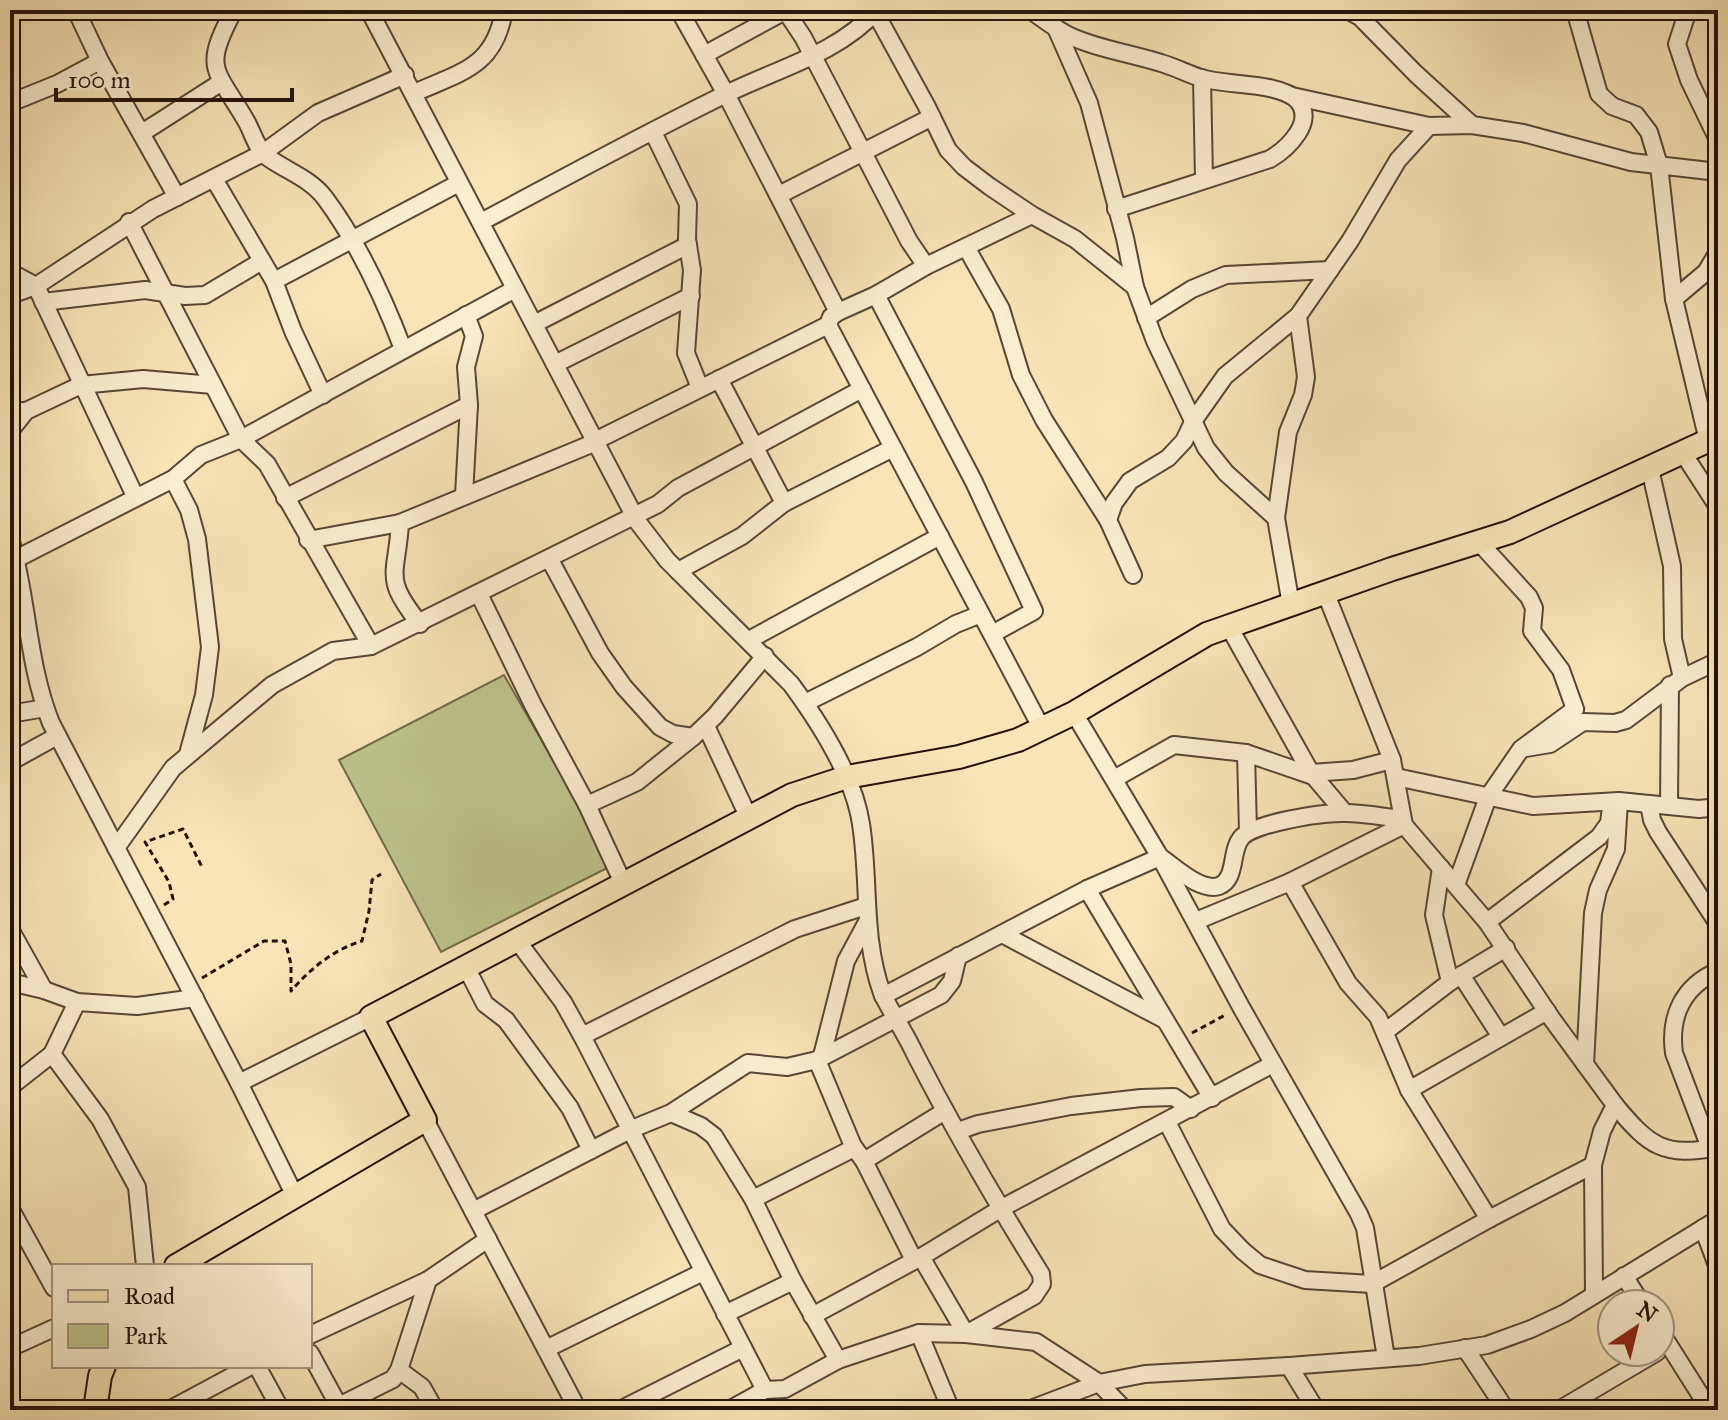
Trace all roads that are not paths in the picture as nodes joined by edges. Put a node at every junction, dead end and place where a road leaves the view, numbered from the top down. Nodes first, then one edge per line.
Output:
1 (76, 10) edge
2 (234, 10) edge
3 (369, 10) edge
4 (504, 10) edge
5 (679, 10) edge
6 (1030, 10) edge
7 (1347, 10) edge
8 (1575, 10) edge
9 (1688, 10) edge
10 (785, 11) edge
11 (876, 11) edge
12 (1056, 28) junction
13 (704, 55) junction
14 (812, 56) junction
15 (100, 61) junction
16 (405, 75) junction
17 (1202, 78) junction
18 (220, 83) junction
19 (414, 93) junction
20 (726, 94) junction
21 (1290, 96) junction
22 (10, 103) edge
23 (932, 117) junction
24 (1472, 125) junction
25 (1429, 126) junction
26 (653, 132) junction
27 (142, 133) junction
28 (1718, 140) edge
29 (864, 152) junction
30 (263, 153) junction
31 (1659, 165) junction
32 (1718, 172) edge
33 (214, 179) junction
34 (1204, 179) junction
35 (459, 183) junction
36 (779, 195) junction
37 (177, 197) junction
38 (1116, 209) junction
39 (1032, 215) junction
40 (129, 222) junction
41 (481, 222) junction
42 (352, 238) junction
43 (688, 245) junction
44 (966, 247) junction
45 (1718, 252) edge
46 (262, 261) junction
47 (926, 266) junction
48 (1330, 270) junction
49 (10, 272) edge
50 (274, 281) junction
51 (1135, 287) junction
52 (515, 289) junction
53 (166, 293) junction
54 (40, 294) junction
55 (10, 295) edge
56 (876, 295) junction
57 (691, 296) junction
58 (1674, 299) junction
59 (466, 315) junction
60 (1298, 316) junction
61 (833, 318) junction
62 (1146, 318) junction
63 (534, 324) junction
64 (403, 349) junction
65 (555, 364) junction
66 (719, 379) junction
67 (81, 385) junction
68 (213, 385) junction
69 (700, 388) junction
70 (862, 389) junction
71 (323, 395) junction
72 (469, 405) junction
73 (18, 411) edge
74 (1194, 420) junction
75 (10, 431) edge
76 (1713, 438) edge
77 (241, 439) junction
78 (596, 441) junction
79 (753, 446) junction
80 (893, 448) junction
81 (1683, 453) junction
82 (1650, 469) junction
83 (173, 479) junction
84 (464, 495) junction
85 (135, 496) junction
86 (285, 498) junction
87 (784, 503) junction
88 (1718, 507) edge
89 (633, 514) junction
90 (1276, 518) junction
91 (1108, 520) junction
92 (400, 523) junction
93 (940, 536) junction
94 (10, 538) edge
95 (308, 540) junction
96 (1478, 541) junction
97 (549, 558) junction
98 (16, 559) junction
99 (678, 571) junction
100 (1133, 575) dead end
101 (479, 594) junction
102 (1326, 594) junction
103 (1291, 605) junction
104 (981, 614) junction
105 (420, 624) junction
106 (1228, 625) junction
107 (992, 634) junction
108 (749, 640) junction
109 (371, 646) junction
110 (765, 656) junction
111 (1718, 661) edge
112 (1676, 682) junction
113 (805, 703) junction
114 (45, 708) junction
115 (1074, 713) junction
116 (10, 714) edge
117 (1042, 729) junction
118 (700, 731) junction
119 (57, 736) junction
120 (1521, 749) junction
121 (1246, 753) junction
122 (188, 754) junction
123 (10, 762) edge
124 (1394, 769) junction
125 (1312, 774) junction
126 (847, 777) junction
127 (1114, 779) junction
128 (1488, 797) junction
129 (1616, 801) junction
130 (1649, 804) junction
131 (587, 805) junction
132 (1669, 806) junction
133 (1718, 807) edge
134 (1344, 812) junction
135 (748, 816) junction
136 (1403, 822) junction
137 (1248, 831) junction
138 (116, 848) junction
139 (1160, 857) junction
140 (1441, 868) junction
141 (1290, 882) junction
142 (623, 883) junction
143 (1456, 885) junction
144 (1087, 889) junction
145 (867, 914) junction
146 (1196, 921) junction
147 (1487, 922) junction
148 (1718, 924) edge
149 (10, 929) edge
150 (1002, 934) junction
151 (516, 939) junction
152 (1506, 948) junction
153 (958, 956) junction
154 (466, 967) junction
155 (1718, 971) edge
156 (1455, 979) junction
157 (10, 982) edge
158 (44, 990) junction
159 (191, 992) junction
160 (883, 996) junction
161 (77, 1002) junction
162 (1547, 1011) junction
163 (371, 1017) junction
164 (897, 1018) junction
165 (1164, 1019) junction
166 (1386, 1031) junction
167 (582, 1036) junction
168 (1501, 1037) junction
169 (52, 1054) junction
170 (820, 1058) junction
171 (1273, 1064) junction
172 (1585, 1064) junction
173 (239, 1083) junction
174 (10, 1087) edge
175 (1409, 1090) junction
176 (1212, 1098) junction
177 (1615, 1105) junction
178 (1191, 1109) junction
179 (945, 1111) junction
180 (671, 1113) junction
181 (425, 1120) junction
182 (1167, 1122) junction
183 (632, 1129) junction
184 (958, 1131) junction
185 (853, 1146) junction
186 (1714, 1148) edge
187 (591, 1150) junction
188 (864, 1161) junction
189 (1593, 1165) junction
190 (295, 1196) junction
191 (753, 1199) junction
192 (10, 1209) edge
193 (1000, 1209) junction
194 (473, 1211) junction
195 (1489, 1219) junction
196 (1718, 1219) edge
197 (1703, 1228) junction
198 (488, 1239) junction
199 (918, 1259) junction
200 (145, 1264) edge
201 (179, 1264) edge
202 (1718, 1268) edge
203 (703, 1272) junction
204 (1624, 1276) junction
205 (428, 1280) junction
206 (793, 1281) junction
207 (52, 1284) edge
208 (1372, 1284) junction
209 (1632, 1288) edge
210 (1594, 1295) junction
211 (725, 1314) junction
212 (812, 1316) junction
213 (52, 1329) edge
214 (919, 1333) junction
215 (312, 1334) edge
216 (966, 1334) junction
217 (10, 1348) edge
218 (743, 1348) junction
219 (1465, 1348) junction
220 (546, 1349) junction
221 (312, 1357) edge
222 (1386, 1358) junction
223 (838, 1360) junction
224 (1676, 1364) edge
225 (1289, 1366) junction
226 (250, 1368) edge
227 (255, 1368) edge
228 (1625, 1368) edge
229 (99, 1369) edge
230 (399, 1370) junction
231 (1099, 1383) junction
232 (765, 1390) junction
233 (1718, 1390) edge
234 (340, 1408) edge
235 (1707, 1409) edge
236 (95, 1410) edge
237 (169, 1410) edge
238 (281, 1410) edge
239 (435, 1410) edge
240 (578, 1410) edge
241 (620, 1410) edge
242 (729, 1410) edge
243 (951, 1410) edge
244 (1028, 1410) edge
245 (1125, 1410) edge
246 (1316, 1410) edge
247 (1506, 1410) edge
248 (1559, 1410) edge

1 - 15 street
2 - 18 street
3 - 16 street
4 - 19 street
5 - 13 street
6 - 12 street
7 - 24 street
8 - 31 street
9 - 28 street
10 - 13 street
10 - 14 street
11 - 14 street
11 - 23 street
12 - 17 street
12 - 38 street
13 - 20 street
14 - 20 street
14 - 29 street
15 - 22 street
15 - 27 street
16 - 19 street
16 - 30 street
17 - 21 street
17 - 34 street
18 - 27 street
18 - 30 street
19 - 35 street
20 - 26 street
20 - 36 street
21 - 25 street
21 - 34 street
23 - 29 street
23 - 39 street
24 - 25 street
24 - 31 street
25 - 48 street
26 - 41 street
26 - 43 street
27 - 37 street
29 - 36 street
29 - 47 street
30 - 33 street
30 - 42 street
31 - 32 street
31 - 58 street
33 - 37 street
33 - 46 street
34 - 38 street
35 - 41 street
35 - 42 street
36 - 61 street
37 - 40 street
38 - 51 street
39 - 44 street
39 - 51 street
40 - 53 street
40 - 54 street
41 - 52 street
42 - 50 street
42 - 64 street
43 - 57 street
43 - 63 street
44 - 47 street
44 - 91 street
45 - 58 street
46 - 50 street
46 - 53 street
47 - 56 street
48 - 60 street
48 - 62 street
49 - 54 street
50 - 71 street
51 - 62 street
52 - 59 street
52 - 63 street
53 - 54 street
53 - 68 street
54 - 55 street
54 - 67 street
56 - 61 street
56 - 107 street
57 - 65 street
57 - 69 street
58 - 76 street
59 - 64 street
59 - 72 street
60 - 74 street
60 - 90 street
61 - 66 street
61 - 70 street
62 - 74 street
63 - 65 street
64 - 71 street
65 - 78 street
66 - 69 street
66 - 79 street
67 - 68 street
67 - 73 street
67 - 85 street
68 - 77 street
69 - 78 street
70 - 79 street
70 - 80 street
71 - 77 street
72 - 84 street
72 - 86 street
73 - 75 street
74 - 90 street
74 - 91 street
76 - 81 main road
77 - 83 street
77 - 86 street
78 - 84 street
78 - 89 street
79 - 87 street
79 - 89 street
80 - 87 street
80 - 93 street
81 - 82 main road
81 - 88 street
82 - 96 main road
82 - 112 street
83 - 85 street
83 - 122 street
84 - 92 street
85 - 98 street
86 - 95 street
87 - 99 street
89 - 97 street
89 - 99 street
90 - 103 street
91 - 100 street
92 - 95 street
92 - 105 street
93 - 104 street
93 - 108 street
94 - 98 street
95 - 109 street
96 - 102 main road
96 - 120 street
97 - 101 street
97 - 118 street
98 - 114 street
99 - 108 street
101 - 105 street
101 - 131 street
102 - 103 main road
102 - 124 street
103 - 106 main road
104 - 107 street
104 - 113 street
105 - 109 street
106 - 115 main road
106 - 125 street
107 - 117 street
108 - 110 street
109 - 122 street
110 - 113 street
110 - 118 street
111 - 112 street
112 - 120 street
112 - 132 street
113 - 126 street
114 - 116 street
114 - 119 street
115 - 117 main road
115 - 127 street
117 - 126 main road
118 - 131 street
118 - 135 street
119 - 123 street
119 - 138 street
120 - 128 street
121 - 125 street
121 - 127 street
121 - 137 street
122 - 138 street
124 - 125 street
124 - 128 street
124 - 136 street
125 - 134 street
126 - 135 main road
126 - 145 street
127 - 139 street
128 - 129 street
128 - 143 street
129 - 130 street
129 - 147 street
129 - 172 street
130 - 132 street
130 - 148 street
131 - 142 street
132 - 133 street
134 - 136 street
134 - 137 street
135 - 142 main road
136 - 140 street
136 - 141 street
137 - 139 street
138 - 159 street
139 - 144 street
139 - 146 street
140 - 143 street
140 - 156 street
141 - 146 street
141 - 166 street
142 - 151 main road
143 - 147 street
144 - 150 street
144 - 165 street
145 - 160 street
145 - 167 street
145 - 170 street
146 - 171 street
147 - 152 street
149 - 158 street
150 - 153 street
150 - 165 street
151 - 154 main road
151 - 167 street
152 - 156 street
152 - 162 street
153 - 160 street
153 - 164 street
154 - 163 main road
154 - 187 street
155 - 186 street
156 - 166 street
156 - 168 street
157 - 158 street
158 - 161 street
159 - 161 street
159 - 173 street
160 - 164 street
161 - 169 street
162 - 168 street
162 - 172 street
163 - 173 street
163 - 181 main road
164 - 170 street
164 - 179 street
165 - 176 street
166 - 175 street
167 - 183 street
168 - 175 street
169 - 174 street
169 - 200 street
170 - 180 street
170 - 185 street
171 - 176 street
171 - 208 street
172 - 177 street
173 - 190 street
175 - 195 street
176 - 178 street
177 - 186 street
177 - 189 street
178 - 182 street
178 - 184 street
179 - 184 street
179 - 188 street
180 - 183 street
180 - 191 street
181 - 190 main road
181 - 194 street
182 - 193 street
182 - 208 street
183 - 187 street
183 - 203 street
184 - 193 street
185 - 188 street
185 - 191 street
187 - 194 street
188 - 199 street
189 - 195 street
189 - 210 street
190 - 201 main road
191 - 206 street
192 - 207 street
193 - 199 street
193 - 216 street
194 - 198 street
195 - 208 street
196 - 197 street
197 - 202 street
197 - 204 street
198 - 205 street
198 - 220 street
199 - 212 street
199 - 216 street
203 - 211 street
203 - 220 street
204 - 209 street
204 - 210 street
205 - 215 street
205 - 230 street
206 - 211 street
206 - 212 street
208 - 222 street
210 - 219 street
211 - 218 street
212 - 223 street
213 - 217 street
214 - 216 street
214 - 223 street
214 - 243 street
216 - 231 street
218 - 232 street
218 - 241 street
219 - 222 street
219 - 247 street
220 - 240 street
221 - 234 street
222 - 225 street
223 - 232 street
224 - 235 street
225 - 231 street
225 - 246 street
226 - 237 street
227 - 238 street
228 - 248 street
229 - 236 main road
230 - 234 street
230 - 239 street
231 - 244 street
231 - 245 street
232 - 242 street
233 - 235 street

